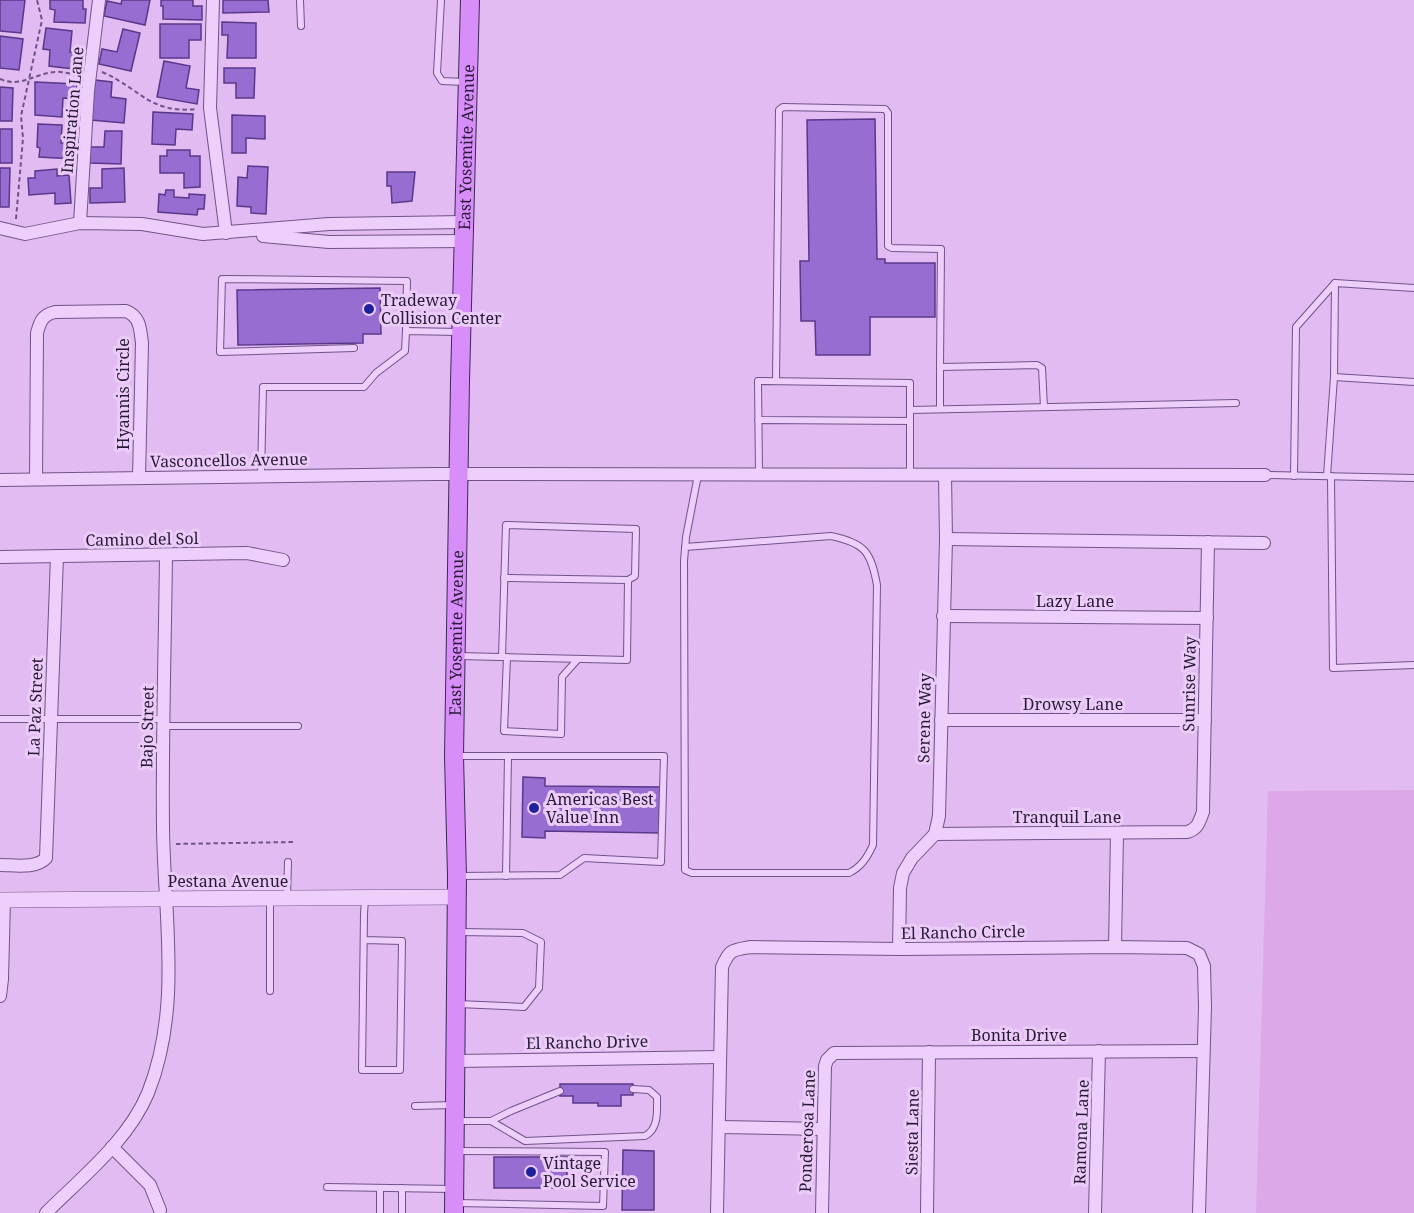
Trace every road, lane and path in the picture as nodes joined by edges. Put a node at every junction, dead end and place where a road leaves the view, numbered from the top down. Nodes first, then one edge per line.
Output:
1 (37, 0) edge
2 (99, 0) edge
3 (213, 0) edge
4 (300, 0) edge
5 (441, 0) edge
6 (470, 0) edge
7 (301, 26) dead end
8 (90, 73) junction
9 (30, 77) junction
10 (0, 79) edge
11 (469, 83) junction
12 (210, 108) junction
13 (80, 223) junction
14 (0, 228) edge
15 (226, 232) junction
16 (465, 232) junction
17 (18, 234) junction
18 (1335, 283) junction
19 (1414, 288) edge
20 (406, 331) junction
21 (462, 332) junction
22 (354, 348) dead end
23 (940, 367) junction
24 (1334, 377) junction
25 (776, 381) junction
26 (1414, 382) edge
27 (1236, 403) dead end
28 (1044, 407) junction
29 (910, 410) junction
30 (940, 410) junction
31 (758, 420) junction
32 (910, 420) junction
33 (459, 474) junction
34 (698, 475) junction
35 (759, 475) junction
36 (910, 475) junction
37 (945, 475) junction
38 (1265, 475) joint
39 (261, 476) junction
40 (1294, 476) junction
41 (1329, 476) junction
42 (139, 478) junction
43 (1414, 478) edge
44 (36, 479) junction
45 (0, 480) edge
46 (946, 539) junction
47 (1208, 542) junction
48 (1264, 543) dead end
49 (685, 547) junction
50 (166, 555) junction
51 (57, 556) junction
52 (0, 557) edge
53 (283, 560) dead end
54 (504, 578) junction
55 (628, 580) junction
56 (943, 616) junction
57 (1207, 618) junction
58 (456, 656) junction
59 (504, 657) junction
60 (578, 659) junction
61 (1414, 665) edge
62 (52, 718) junction
63 (0, 719) edge
64 (941, 720) junction
65 (1205, 720) junction
66 (164, 722) junction
67 (298, 726) dead end
68 (454, 756) junction
69 (508, 756) junction
70 (1198, 826) joint
71 (1117, 833) junction
72 (935, 834) junction
73 (294, 842) dead end
74 (174, 844) dead end
75 (288, 862) dead end
76 (0, 865) edge
77 (457, 876) junction
78 (506, 876) junction
79 (456, 897) junction
80 (165, 898) junction
81 (365, 898) junction
82 (2, 900) edge
83 (270, 900) junction
84 (287, 900) junction
85 (456, 932) junction
86 (364, 940) junction
87 (1115, 947) junction
88 (899, 949) junction
89 (270, 991) dead end
90 (0, 996) edge
91 (455, 1004) junction
92 (1099, 1051) junction
93 (1203, 1051) junction
94 (929, 1052) junction
95 (834, 1053) joint
96 (720, 1057) junction
97 (455, 1061) junction
98 (633, 1089) dead end
99 (560, 1091) dead end
100 (415, 1106) dead end
101 (454, 1113) junction
102 (491, 1121) junction
103 (720, 1127) junction
104 (822, 1129) junction
105 (112, 1147) junction
106 (454, 1151) junction
107 (327, 1187) dead end
108 (380, 1188) junction
109 (402, 1188) junction
110 (454, 1202) edge
111 (159, 1210) dead end
112 (46, 1213) edge
113 (380, 1213) edge
114 (402, 1213) edge
115 (717, 1213) edge
116 (822, 1213) edge
117 (927, 1213) edge
118 (1095, 1213) edge
119 (1199, 1213) edge

1 - 9 path
2 - 8 street, Inspiration Lane
3 - 12 street
4 - 7 lane
5 - 11 lane
6 - 11 main road, East Yosemite Avenue
8 - 9 path
8 - 12 path
8 - 13 street, Inspiration Lane
9 - 10 path
9 - 17 path
11 - 16 main road, East Yosemite Avenue
12 - 15 street
13 - 15 street
13 - 17 street
14 - 17 street
15 - 16 street
15 - 16 street
16 - 21 main road, East Yosemite Avenue
18 - 19 lane
18 - 24 lane
18 - 40 lane
20 - 21 lane
20 - 22 lane
20 - 39 lane
21 - 33 main road, East Yosemite Avenue
23 - 25 lane
23 - 28 lane
23 - 30 lane
24 - 26 lane
24 - 41 lane
25 - 29 lane
25 - 31 lane
27 - 28 lane
28 - 30 lane
29 - 30 lane
29 - 32 lane
31 - 32 lane
31 - 35 lane
32 - 36 lane
33 - 34 street, Vasconcellos Avenue
33 - 39 street, Vasconcellos Avenue
33 - 58 main road, East Yosemite Avenue
34 - 35 street, Vasconcellos Avenue
34 - 49 lane
35 - 36 street, Vasconcellos Avenue
36 - 37 street, Vasconcellos Avenue
37 - 38 street, Vasconcellos Avenue
37 - 46 street, Serene Way
38 - 40 lane
39 - 42 street, Vasconcellos Avenue
40 - 41 lane
41 - 43 lane
41 - 61 lane
42 - 44 street, Vasconcellos Avenue
42 - 44 street, Hyannis Circle
44 - 45 street, Vasconcellos Avenue
46 - 47 street
46 - 56 street, Serene Way
47 - 48 street
47 - 57 street, Sunrise Way
49 - 49 lane
50 - 51 street, Camino del Sol
50 - 53 street, Camino del Sol
50 - 66 street, Bajo Street
51 - 52 street, Camino del Sol
51 - 62 street, La Paz Street
54 - 55 lane
54 - 55 lane
54 - 59 lane
55 - 60 lane
56 - 57 street, Lazy Lane
56 - 64 street, Serene Way
57 - 65 street, Sunrise Way
58 - 59 lane
58 - 68 main road, East Yosemite Avenue
59 - 60 lane
59 - 60 lane
62 - 63 lane
62 - 66 lane
62 - 76 street, La Paz Street
64 - 65 street, Drowsy Lane
64 - 72 street, Serene Way
65 - 70 street, Sunrise Way
66 - 67 lane
66 - 80 street, Bajo Street
68 - 69 lane
68 - 77 main road, East Yosemite Avenue
69 - 78 lane
69 - 78 lane
70 - 71 street, Tranquil Lane
71 - 72 street, Tranquil Lane
71 - 87 street
72 - 88 street
73 - 74 path
75 - 84 lane
77 - 78 lane
77 - 79 main road, East Yosemite Avenue
79 - 81 street, Pestana Avenue
79 - 85 main road, East Yosemite Avenue
80 - 82 street, Pestana Avenue
80 - 83 street, Pestana Avenue
80 - 105 street, Bajo Street
81 - 84 street, Pestana Avenue
81 - 86 lane
82 - 90 street
83 - 84 street, Pestana Avenue
83 - 89 lane
85 - 91 main road, East Yosemite Avenue
85 - 91 lane
86 - 86 lane
87 - 88 street, El Rancho Circle
87 - 93 street, El Rancho Circle
88 - 96 street, El Rancho Circle
91 - 97 main road, East Yosemite Avenue
92 - 93 street, Bonita Drive
92 - 94 street, Bonita Drive
92 - 118 street, Ramona Lane
93 - 119 street, El Rancho Circle
94 - 95 street, Bonita Drive
94 - 117 street, Siesta Lane
95 - 104 street, Ponderosa Lane
96 - 97 street, El Rancho Drive
96 - 103 street, El Rancho Circle
97 - 101 main road, East Yosemite Avenue
98 - 102 lane
99 - 102 lane
100 - 101 lane
101 - 102 lane
101 - 106 main road, East Yosemite Avenue
103 - 104 street
103 - 115 street, El Rancho Circle
104 - 116 street, Ponderosa Lane
105 - 111 street
105 - 112 street, Bajo Street
106 - 110 main road, East Yosemite Avenue
106 - 110 lane
107 - 108 lane
108 - 109 lane
108 - 113 lane
109 - 110 lane
109 - 114 lane

